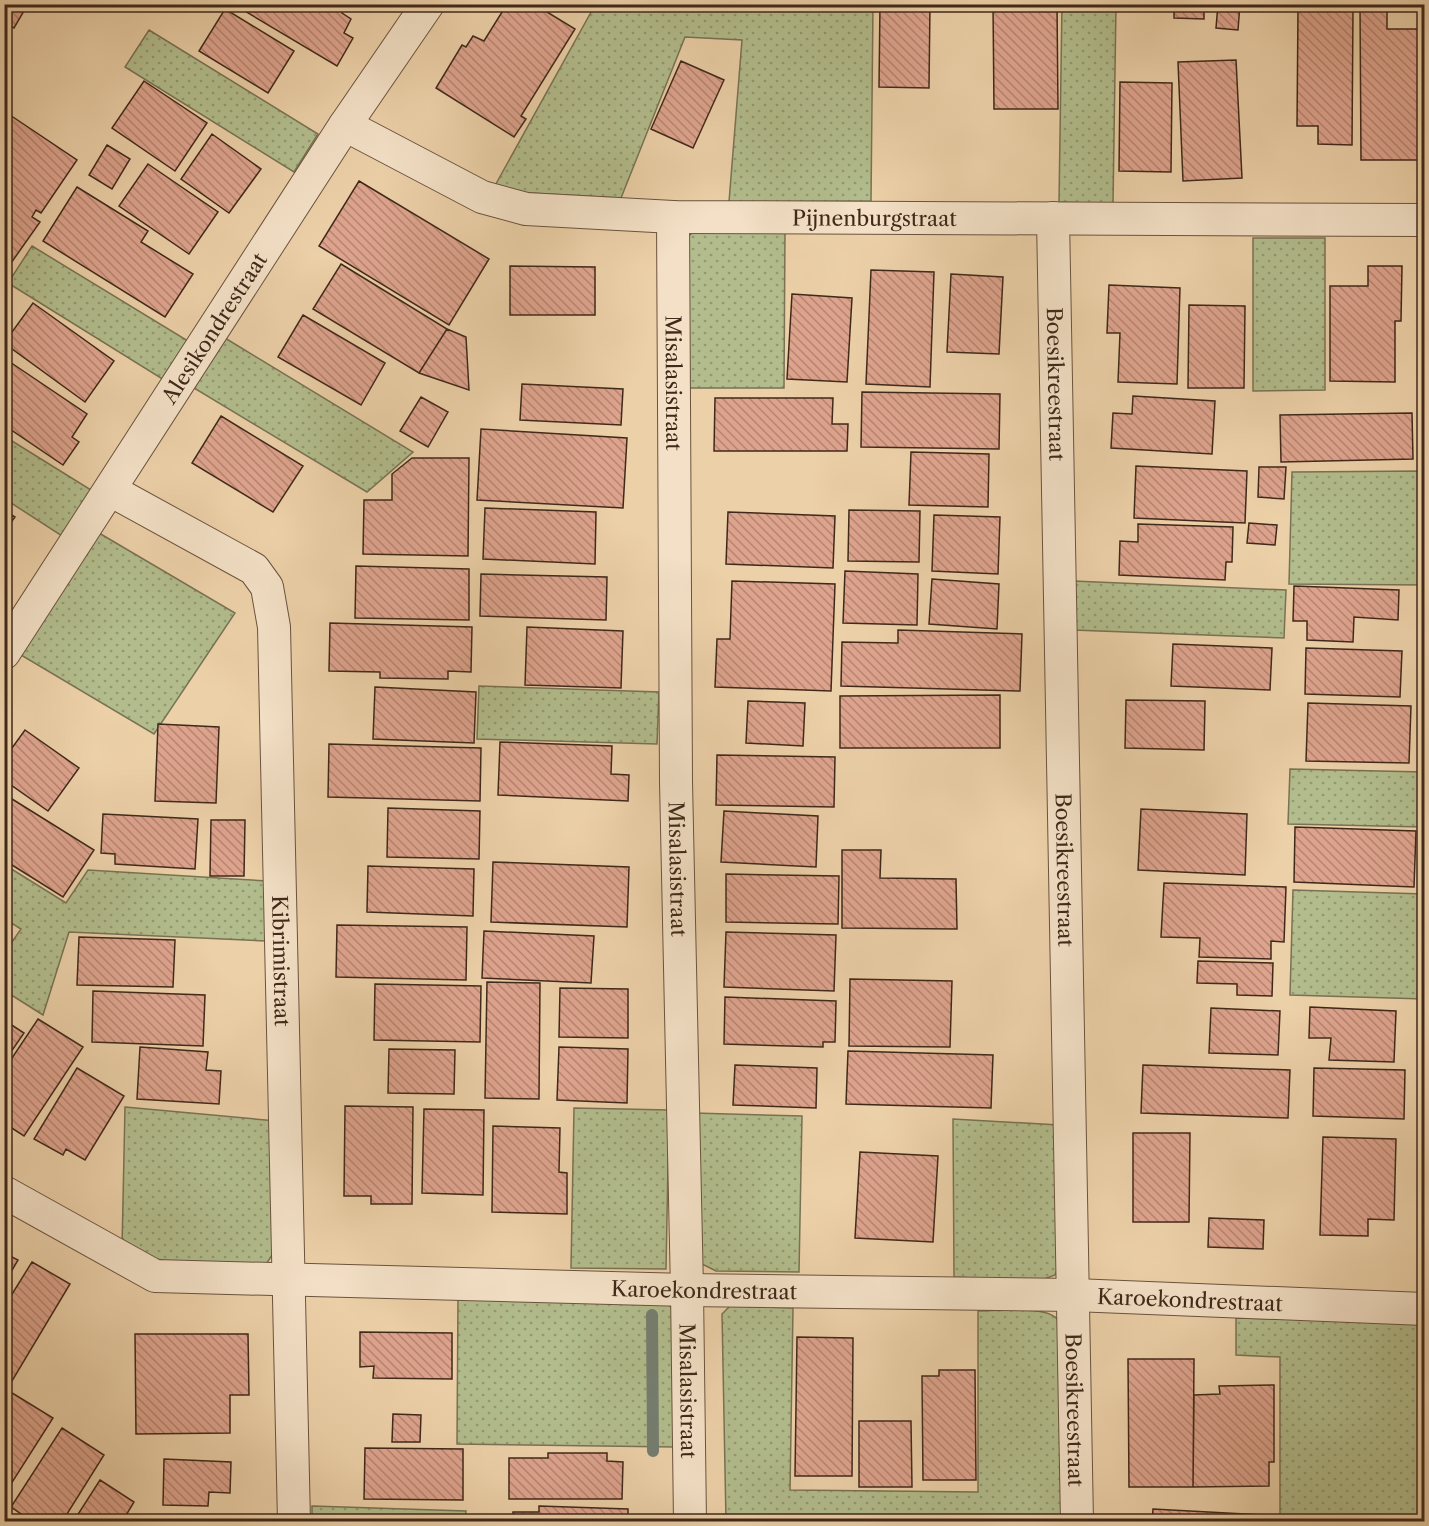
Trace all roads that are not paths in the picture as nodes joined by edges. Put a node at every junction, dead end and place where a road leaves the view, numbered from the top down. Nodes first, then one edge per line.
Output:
1 (428, 4) edge
2 (345, 125) junction
3 (673, 217) junction
4 (1053, 218) junction
5 (1425, 220) edge
6 (110, 490) junction
7 (4, 652) edge
8 (4, 1192) edge
9 (290, 1281) junction
10 (687, 1290) junction
11 (1074, 1295) junction
12 (1425, 1309) edge
13 (294, 1521) edge
14 (690, 1521) edge
15 (1077, 1521) edge

1 - 2 street, Alesikondrestraat
2 - 3 street, Pijnenburgstraat
2 - 6 street, Alesikondrestraat
3 - 4 street, Pijnenburgstraat
3 - 10 street, Misalasistraat
4 - 5 street, Pijnenburgstraat
4 - 11 street, Boesikreestraat
6 - 7 street, Alesikondrestraat
6 - 9 street, Kibrimistraat
8 - 9 street, Karoekondrestraat
9 - 10 street, Karoekondrestraat
9 - 13 street, Kibrimistraat
10 - 11 street, Karoekondrestraat
10 - 14 street, Misalasistraat
11 - 12 street, Karoekondrestraat
11 - 15 street, Boesikreestraat

